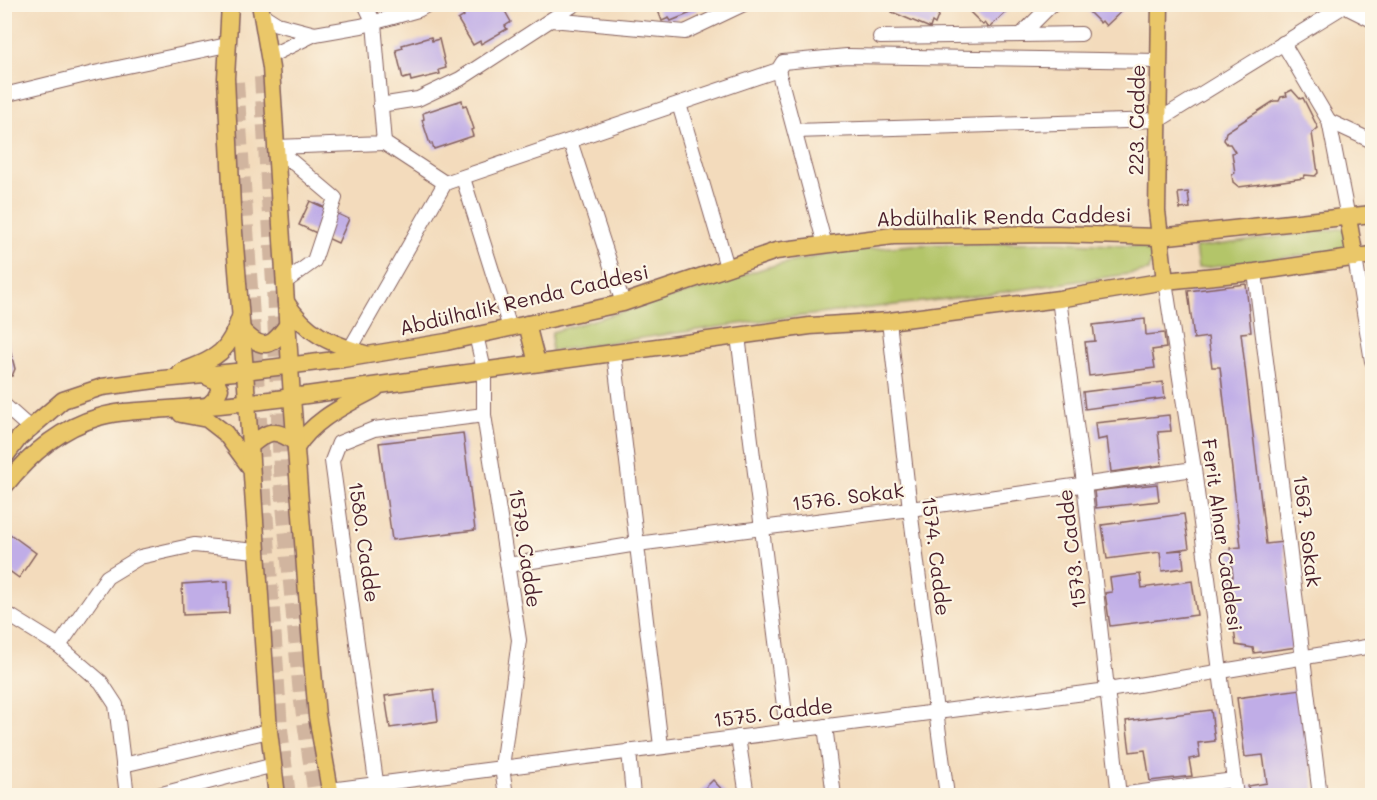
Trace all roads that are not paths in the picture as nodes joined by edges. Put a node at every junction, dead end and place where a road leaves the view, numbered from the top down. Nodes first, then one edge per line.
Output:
1 (231, 4) edge
2 (365, 4) edge
3 (429, 4) edge
4 (575, 4) edge
5 (744, 4) edge
6 (1052, 4) edge
7 (1160, 4) edge
8 (260, 8) edge
9 (551, 20) junction
10 (1372, 20) edge
11 (374, 23) junction
12 (315, 34) junction
13 (1081, 34) dead end
14 (1021, 36) junction
15 (880, 37) dead end
16 (1283, 43) junction
17 (227, 45) junction
18 (270, 56) junction
19 (1160, 61) junction
20 (778, 70) junction
21 (262, 77) tunnel mouth
22 (236, 82) tunnel mouth
23 (4, 95) edge
24 (679, 104) junction
25 (380, 105) junction
26 (1159, 120) junction
27 (1329, 121) junction
28 (795, 131) junction
29 (570, 141) junction
30 (1372, 141) edge
31 (384, 143) junction
32 (277, 148) junction
33 (463, 178) junction
34 (445, 183) junction
35 (1372, 214) edge
36 (1348, 218) junction
37 (1159, 237) junction
38 (825, 245) junction
39 (1372, 255) edge
40 (1355, 258) junction
41 (727, 267) junction
42 (1255, 272) junction
43 (1165, 281) junction
44 (285, 282) junction
45 (1059, 299) junction
46 (286, 301) junction
47 (623, 303) junction
48 (889, 321) junction
49 (242, 322) junction
50 (288, 324) junction
51 (527, 324) junction
52 (510, 328) junction
53 (476, 335) junction
54 (738, 336) junction
55 (350, 349) junction
56 (614, 353) junction
57 (369, 355) junction
58 (1372, 361) edge
59 (537, 363) junction
60 (290, 366) junction
61 (484, 370) junction
62 (244, 371) junction
63 (204, 375) junction
64 (163, 379) junction
65 (383, 384) junction
66 (292, 397) junction
67 (247, 403) junction
68 (208, 406) junction
69 (163, 410) junction
70 (7, 411) edge
71 (484, 415) junction
72 (31, 429) junction
73 (296, 445) junction
74 (250, 446) junction
75 (4, 459) edge
76 (251, 469) junction
77 (1194, 469) junction
78 (1084, 483) junction
79 (4, 487) edge
80 (910, 509) junction
81 (762, 528) junction
82 (637, 544) junction
83 (256, 551) junction
84 (508, 565) junction
85 (4, 612) edge
86 (59, 646) junction
87 (1372, 646) edge
88 (1303, 658) junction
89 (1221, 672) junction
90 (1108, 690) junction
91 (936, 711) junction
92 (825, 726) junction
93 (787, 730) junction
94 (269, 731) junction
95 (738, 737) junction
96 (661, 746) junction
97 (629, 751) junction
98 (123, 765) junction
99 (274, 765) junction
100 (501, 767) junction
101 (1234, 780) junction
102 (378, 789) edge
103 (331, 793) edge
104 (127, 795) edge
105 (154, 795) edge
106 (277, 795) edge
107 (506, 795) edge
108 (633, 795) edge
109 (747, 795) edge
110 (834, 795) edge
111 (947, 795) edge
112 (1119, 795) edge
113 (1236, 795) edge
114 (1320, 795) edge

1 - 17 main road
1 - 22 main road
2 - 11 street
3 - 11 street
4 - 9 street
5 - 9 street
6 - 14 street
7 - 19 main road, 223. Cadde
8 - 12 street
8 - 18 main road
8 - 21 main road
9 - 25 street
10 - 16 street
11 - 12 street
11 - 25 street
12 - 18 street
13 - 14 street
14 - 15 street
16 - 26 street
16 - 27 street
17 - 23 street
17 - 49 main road
18 - 32 main road
19 - 20 street
19 - 26 main road, 223. Cadde
20 - 24 street
20 - 28 street
24 - 29 street
24 - 41 street
25 - 31 street
26 - 28 street
26 - 37 main road, 223. Cadde
27 - 30 street
27 - 36 street
28 - 38 street
29 - 33 street
29 - 47 street
31 - 32 street
31 - 34 street
32 - 44 main road
32 - 44 street
33 - 34 street
33 - 52 street
34 - 55 street
35 - 36 main road, Abdülhalik Renda Caddesi
36 - 37 main road, Abdülhalik Renda Caddesi
36 - 40 main road
37 - 38 main road, Abdülhalik Renda Caddesi
37 - 43 main road, 223. Cadde
38 - 41 main road, Abdülhalik Renda Caddesi
39 - 40 main road
40 - 42 main road
40 - 58 street
41 - 47 main road, Abdülhalik Renda Caddesi
42 - 43 main road
42 - 88 street, 1567. Sokak
43 - 45 main road
43 - 77 street, Ferit Alnar Caddesi
44 - 46 main road
45 - 48 main road
45 - 78 street, 1573. Cadde
46 - 50 main road
46 - 55 main road
47 - 51 main road, Abdülhalik Renda Caddesi
48 - 54 main road
48 - 80 street, 1574. Cadde
49 - 50 main road
49 - 62 main road
49 - 64 main road
50 - 60 main road
51 - 52 main road, Abdülhalik Renda Caddesi
51 - 59 main road
52 - 53 main road, Abdülhalik Renda Caddesi
53 - 57 main road, Abdülhalik Renda Caddesi
53 - 61 street, 1579. Cadde
54 - 56 main road
54 - 81 street
55 - 57 main road
56 - 59 main road
56 - 82 street
57 - 60 main road, Abdülhalik Renda Caddesi
59 - 61 main road
60 - 62 main road, Abdülhalik Renda Caddesi
60 - 66 main road
61 - 65 main road
61 - 71 street, 1579. Cadde
62 - 63 main road, Abdülhalik Renda Caddesi
62 - 67 main road
63 - 64 main road, Abdülhalik Renda Caddesi
63 - 68 main road
64 - 72 main road
65 - 66 main road
65 - 73 main road
66 - 67 main road
66 - 73 main road
67 - 68 main road
67 - 74 main road
68 - 69 main road
69 - 76 main road
69 - 79 main road
70 - 72 street
71 - 84 street, 1579. Cadde
71 - 102 street, 1580. Cadde
72 - 75 main road
73 - 74 main road
73 - 103 main road
74 - 76 main road
76 - 83 main road
77 - 78 street, 1576. Sokak
77 - 89 street, Ferit Alnar Caddesi
78 - 80 street, 1576. Sokak
78 - 90 street, 1573. Cadde
80 - 81 street, 1576. Sokak
80 - 91 street, 1574. Cadde
81 - 82 street, 1576. Sokak
81 - 93 street
82 - 84 street, 1576. Sokak
82 - 96 street
83 - 86 street
83 - 94 main road
84 - 100 street, 1579. Cadde
85 - 86 street
86 - 98 street
87 - 88 street, 1575. Cadde
88 - 89 street, 1575. Cadde
88 - 114 street, 1567. Sokak
89 - 90 street, 1575. Cadde
89 - 101 street, Ferit Alnar Caddesi
90 - 91 street, 1575. Cadde
90 - 112 street, 1573. Cadde
91 - 92 street, 1575. Cadde
91 - 111 street, 1574. Cadde
92 - 93 street, 1575. Cadde
92 - 110 street
93 - 95 street, 1575. Cadde
94 - 98 street
94 - 99 main road
95 - 96 street, 1575. Cadde
95 - 109 street
96 - 97 street, 1575. Cadde
97 - 100 street, 1575. Cadde
97 - 108 street
98 - 104 street
99 - 105 street
99 - 106 main road
100 - 102 street, 1575. Cadde
100 - 107 street, 1579. Cadde
101 - 112 street
101 - 113 street, Ferit Alnar Caddesi
102 - 103 street, 1575. Cadde

